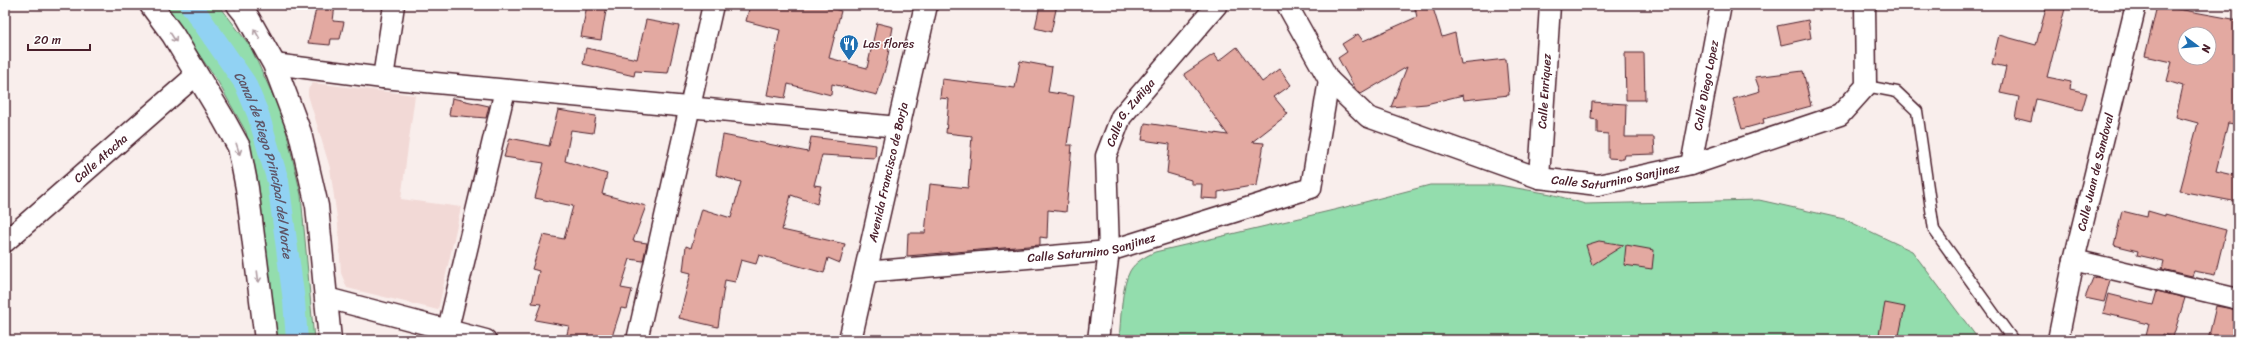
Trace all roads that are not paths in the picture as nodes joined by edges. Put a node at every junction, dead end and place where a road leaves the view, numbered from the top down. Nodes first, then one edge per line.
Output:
1 (151, 5) edge
2 (238, 5) edge
3 (394, 5) edge
4 (713, 5) edge
5 (926, 5) edge
6 (1217, 5) edge
7 (1287, 5) edge
8 (1550, 5) edge
9 (1721, 5) edge
10 (1865, 5) edge
11 (2136, 5) edge
12 (274, 64) junction
13 (196, 74) junction
14 (384, 78) junction
15 (1329, 80) junction
16 (1866, 86) junction
17 (504, 90) junction
18 (691, 108) junction
19 (898, 127) junction
20 (1691, 165) junction
21 (1539, 178) junction
22 (5, 242) edge
23 (1109, 251) junction
24 (2074, 260) junction
25 (865, 272) junction
26 (327, 298) junction
27 (2238, 299) edge
28 (448, 329) junction
29 (266, 340) edge
30 (330, 340) edge
31 (486, 340) edge
32 (637, 340) edge
33 (850, 340) edge
34 (1098, 340) edge
35 (2013, 340) edge
36 (2058, 340) edge

1 -> 13 street
12 -> 2 street
3 - 14 street
4 - 18 street
5 - 19 street, Avenida Francisco de Borja
6 - 23 street, Calle G. Zuñiga
7 - 15 street, Calle Saturnino Sanjinez
8 - 21 street, Calle Enriquez
9 - 20 street, Calle Diego Lopez
10 - 16 street
11 - 24 street, Calle Juan de Sandoval
12 - 14 street
12 - 26 street
13 - 22 street, Calle Atocha
13 -> 29 street
14 - 17 street
15 - 21 street, Calle Saturnino Sanjinez
15 - 23 street, Calle Saturnino Sanjinez
16 - 20 street, Calle Saturnino Sanjinez
16 - 35 lane
17 - 18 street
17 - 28 street
18 - 19 street
18 - 32 street
19 - 25 street, Avenida Francisco de Borja
20 - 21 street, Calle Saturnino Sanjinez
23 - 25 street, Calle Saturnino Sanjinez
23 - 34 street, Calle G. Zuñiga
24 - 27 street
24 - 36 street, Calle Juan de Sandoval
25 - 33 street, Avenida Francisco de Borja
26 - 28 street
26 - 30 street
28 - 31 street

